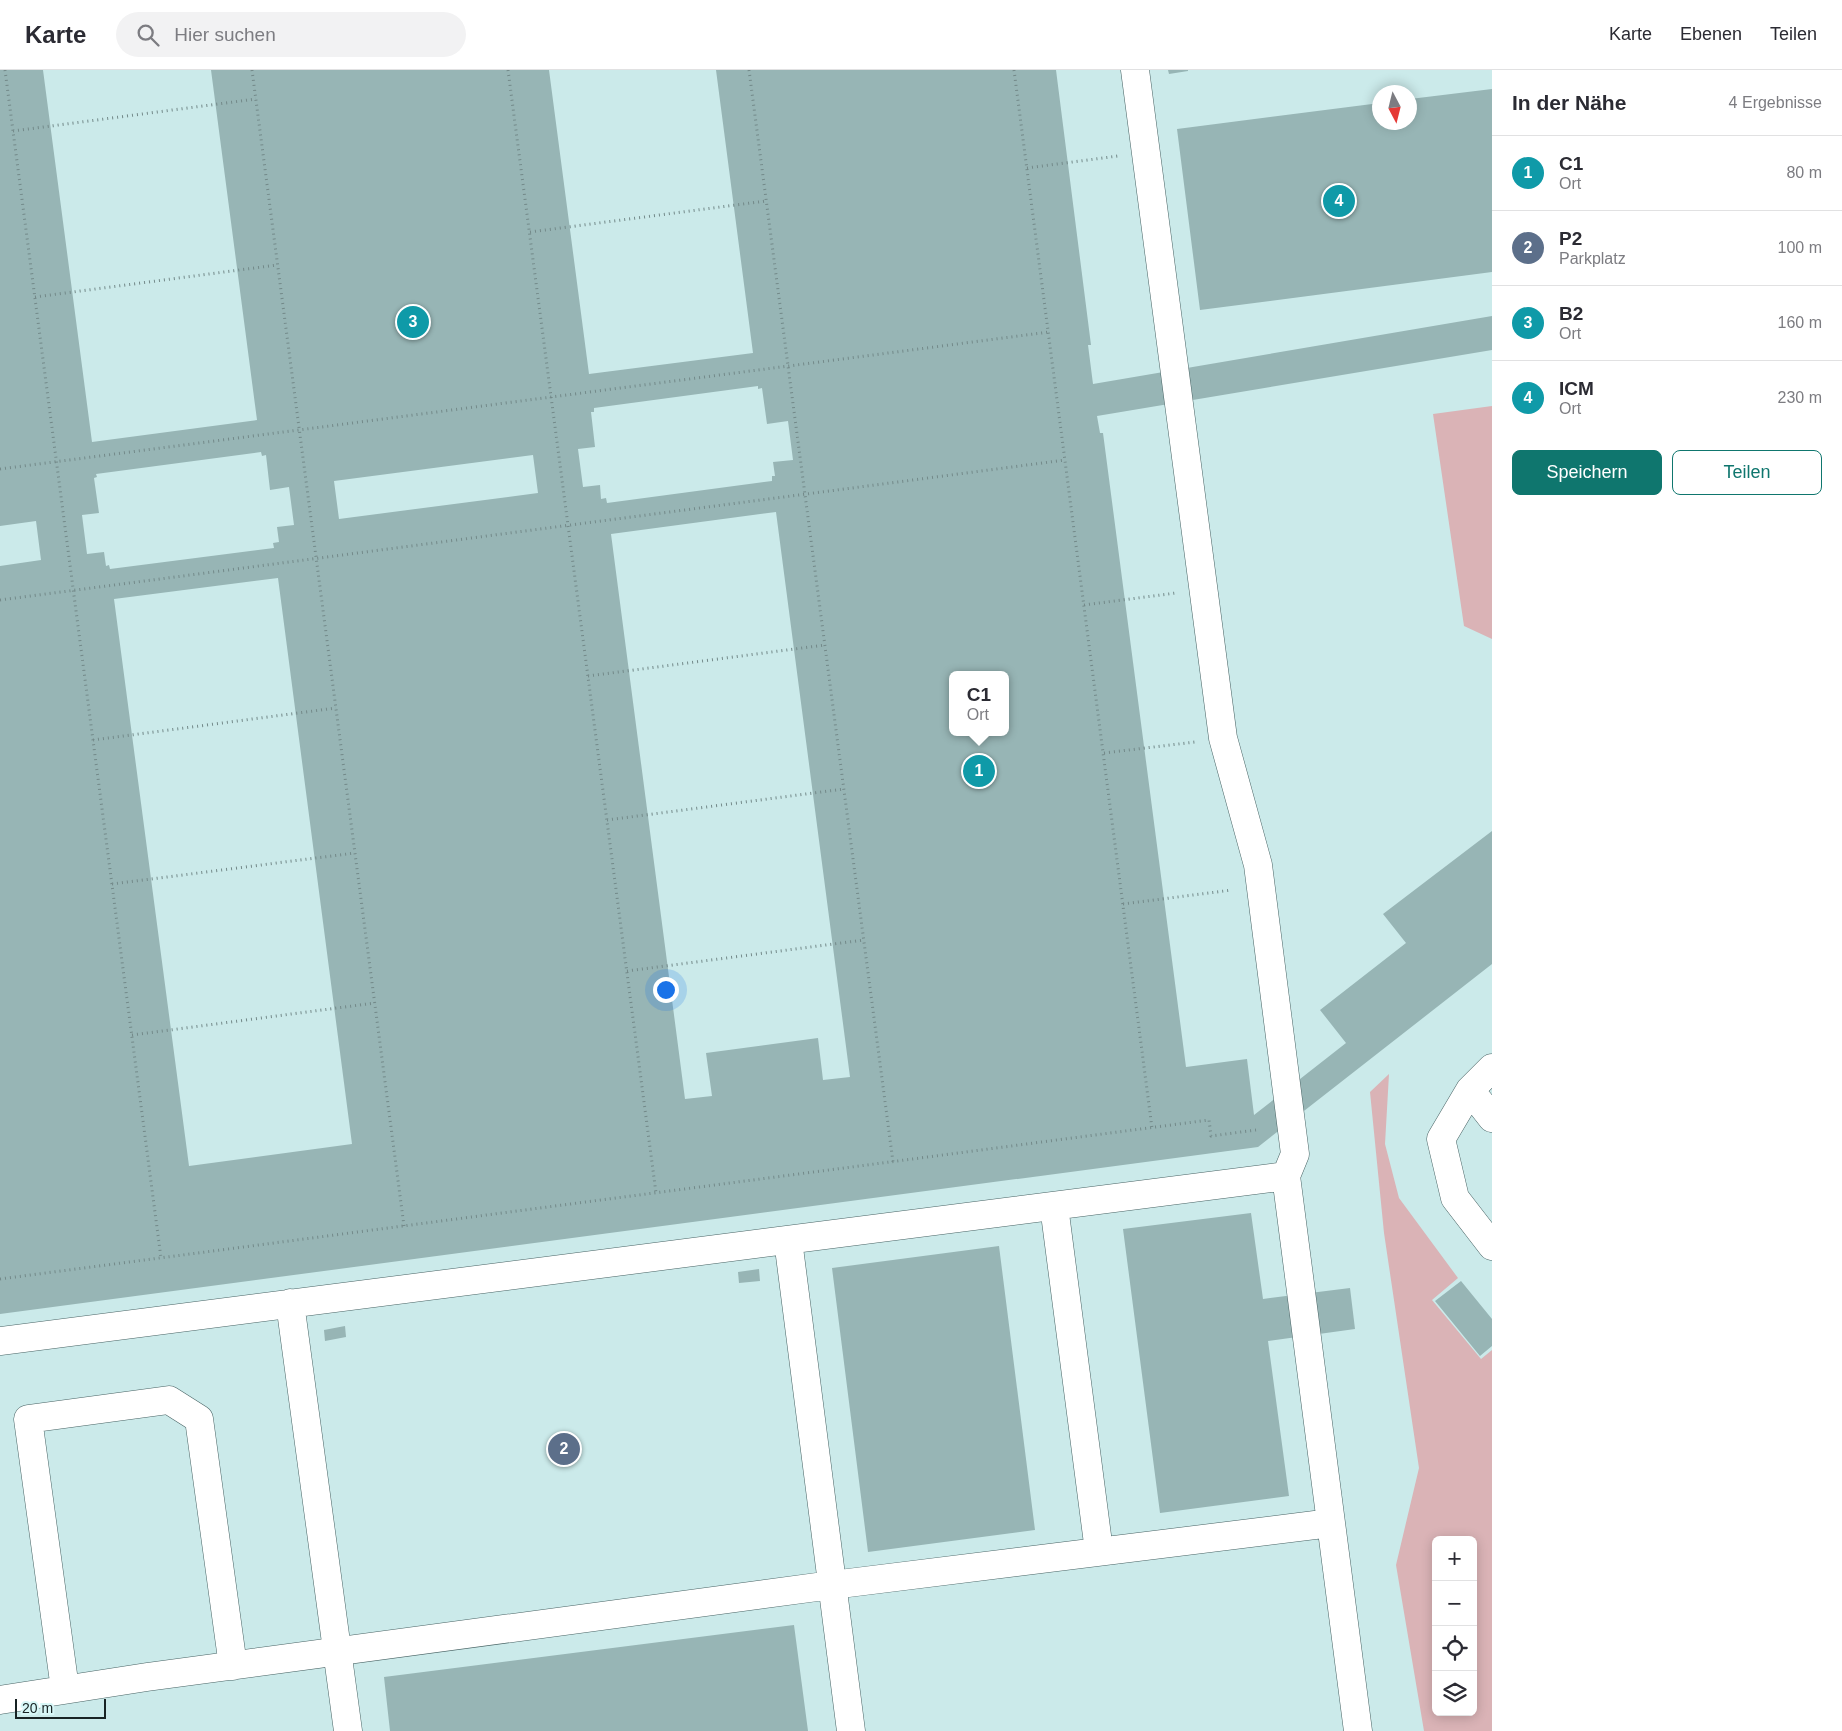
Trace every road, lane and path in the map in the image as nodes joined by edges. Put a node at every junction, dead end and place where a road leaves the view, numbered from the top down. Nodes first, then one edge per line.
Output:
1 (5, 70) edge
2 (252, 70) edge
3 (508, 70) edge
4 (749, 70) edge
5 (1014, 70) edge
6 (1134, 70) edge
7 (256, 99) junction
8 (13, 131) junction
9 (1146, 153) junction
10 (1027, 168) junction
11 (766, 201) junction
12 (530, 232) junction
13 (277, 265) junction
14 (35, 297) junction
15 (1049, 332) junction
16 (788, 366) junction
17 (552, 397) junction
18 (299, 431) junction
19 (1065, 460) junction
20 (57, 462) junction
21 (0, 469) edge
22 (805, 494) junction
23 (568, 525) junction
24 (316, 558) junction
25 (74, 590) junction
26 (1204, 590) junction
27 (0, 600) edge
28 (1084, 605) junction
29 (825, 645) junction
30 (588, 676) junction
31 (336, 708) junction
32 (1223, 738) junction
33 (94, 740) junction
34 (1104, 753) junction
35 (844, 789) junction
36 (607, 820) junction
37 (355, 852) junction
38 (112, 884) junction
39 (1260, 886) junction
40 (1123, 904) junction
41 (864, 940) junction
42 (627, 971) junction
43 (374, 1003) junction
44 (132, 1035) junction
45 (1492, 1068) edge
46 (1470, 1090) junction
47 (1492, 1118) edge
48 (1152, 1128) junction
49 (1256, 1130) dead end
50 (893, 1162) junction
51 (1286, 1176) junction
52 (656, 1193) junction
53 (1054, 1206) junction
54 (404, 1226) junction
55 (788, 1240) junction
56 (1492, 1246) edge
57 (162, 1258) junction
58 (0, 1279) edge
59 (290, 1304) junction
60 (0, 1341) edge
61 (1331, 1523) junction
62 (1099, 1551) junction
63 (832, 1585) junction
64 (337, 1652) junction
65 (233, 1666) junction
66 (65, 1689) junction
67 (0, 1700) edge
68 (348, 1731) edge
69 (851, 1731) edge
70 (1358, 1731) edge

1 - 8 path
2 - 7 path
3 - 12 path
4 - 11 path
5 - 10 path
6 - 9 lane
7 - 8 path
7 - 13 path
8 - 14 path
9 - 10 path
9 - 26 lane
10 - 15 path
11 - 12 path
11 - 16 path
12 - 17 path
13 - 14 path
13 - 18 path
14 - 20 path
15 - 16 path
15 - 19 path
16 - 17 path
16 - 22 path
17 - 18 path
17 - 23 path
18 - 20 path
18 - 24 path
19 - 22 path
19 - 28 path
20 - 21 path
20 - 25 path
22 - 23 path
22 - 29 path
23 - 24 path
23 - 30 path
24 - 25 path
24 - 31 path
25 - 27 path
25 - 33 path
26 - 28 path
26 - 32 lane
28 - 34 path
29 - 30 path
29 - 35 path
30 - 36 path
31 - 33 path
31 - 37 path
32 - 34 path
32 - 39 lane
33 - 38 path
34 - 40 path
35 - 36 path
35 - 41 path
36 - 42 path
37 - 38 path
37 - 43 path
38 - 44 path
39 - 40 path
39 - 51 lane
40 - 48 path
41 - 42 path
41 - 50 path
42 - 52 path
43 - 44 path
43 - 54 path
44 - 57 path
45 - 46 lane
46 - 47 lane
46 - 56 lane
48 - 49 path
48 - 50 path
50 - 52 path
51 - 53 lane
51 - 61 lane
52 - 54 path
53 - 55 lane
53 - 62 lane
54 - 57 path
55 - 59 lane
55 - 63 lane
57 - 58 path
59 - 60 lane
59 - 64 lane
61 - 62 lane
61 - 70 lane
62 - 63 lane
63 - 64 lane
63 - 69 lane
64 - 65 lane
64 - 68 lane
65 - 66 lane
65 - 66 lane
66 - 67 lane

